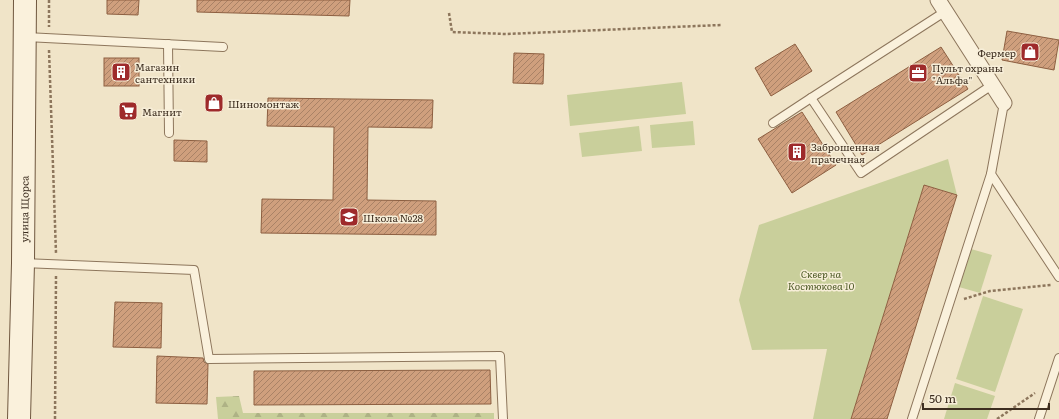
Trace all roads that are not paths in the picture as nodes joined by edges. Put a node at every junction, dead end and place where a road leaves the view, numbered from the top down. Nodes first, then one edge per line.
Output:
1 (25, 0) edge
2 (942, 6) edge
3 (25, 37) junction
4 (168, 44) junction
5 (223, 47) dead end
6 (992, 85) junction
7 (811, 98) junction
8 (1004, 103) joint
9 (773, 123) dead end
10 (169, 133) dead end
11 (991, 174) junction
12 (23, 263) junction
13 (1059, 277) edge
14 (21, 345) junction
15 (1059, 358) edge
16 (19, 419) edge
17 (31, 419) edge
18 (503, 419) edge
19 (912, 419) edge
20 (1039, 419) edge

1 - 3 main road, улица Щорса
2 - 6 street
2 - 7 lane
3 - 4 lane
3 - 12 main road, улица Щорса
4 - 5 lane
4 - 10 lane
6 - 7 lane
6 - 8 street
7 - 9 lane
8 - 11 lane
11 - 13 lane
11 - 19 lane
12 - 14 main road, улица Щорса
12 - 18 lane
14 - 16 main road, улица Щорса
14 - 17 main road
15 - 20 lane

